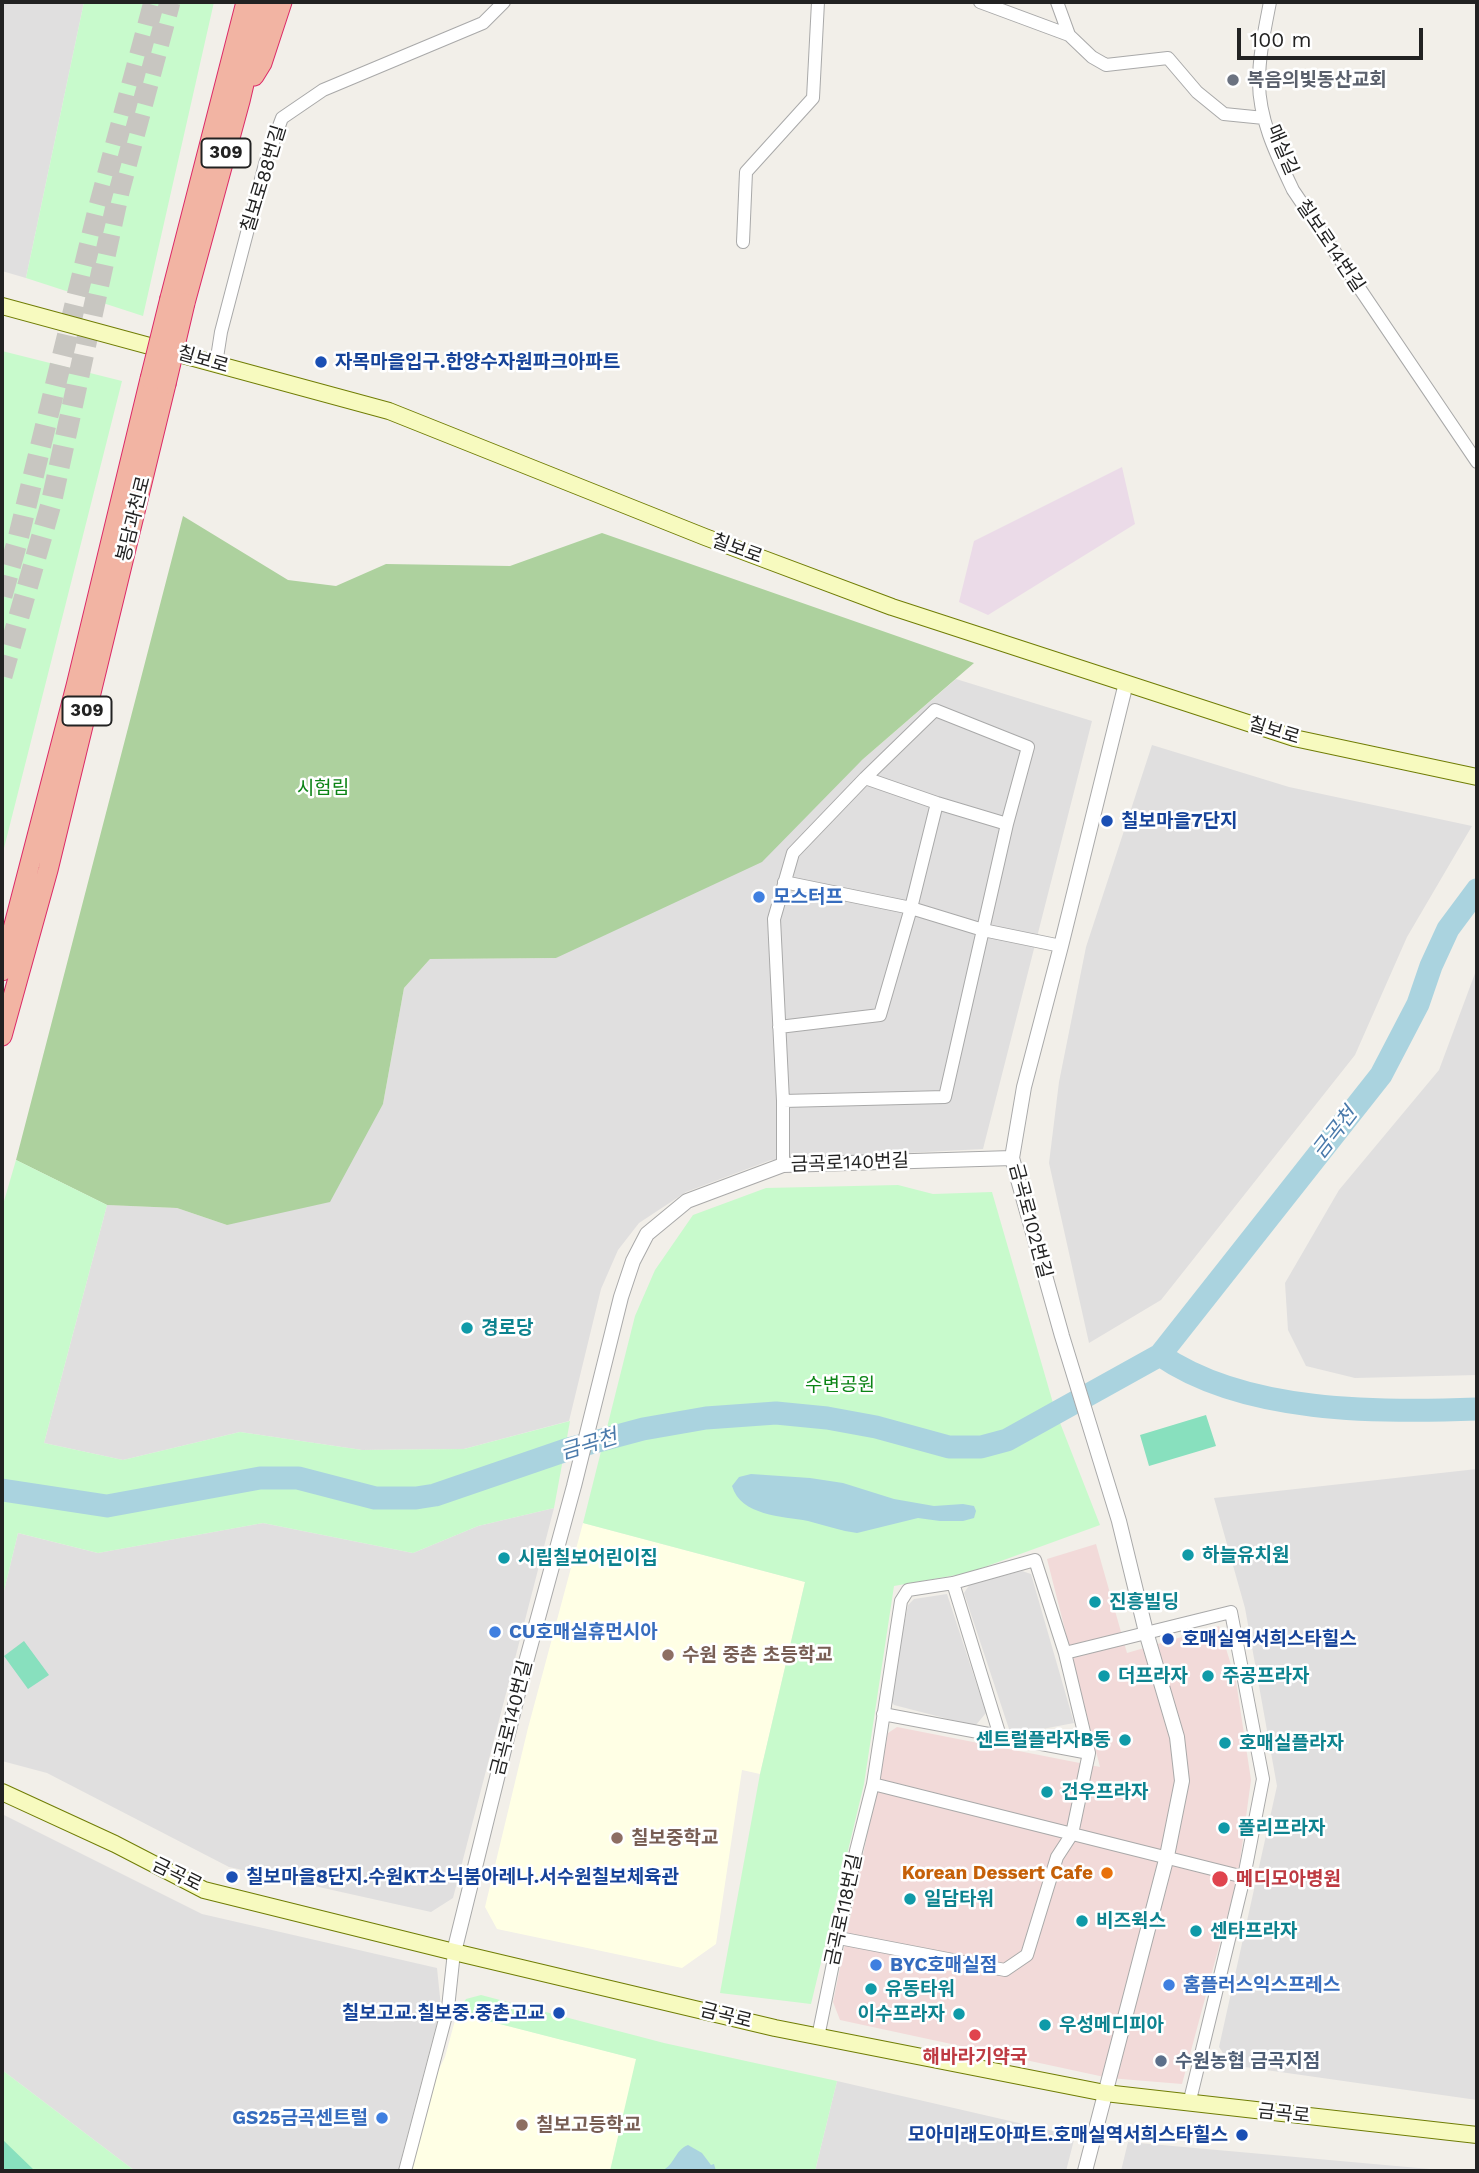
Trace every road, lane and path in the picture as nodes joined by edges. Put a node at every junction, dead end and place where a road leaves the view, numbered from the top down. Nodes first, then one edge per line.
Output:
1 (234, 2) edge
2 (246, 2) edge
3 (264, 2) edge
4 (282, 2) edge
5 (504, 2) edge
6 (818, 2) edge
7 (980, 2) edge
8 (1057, 2) edge
9 (1270, 2) edge
10 (1276, 2) edge
11 (1069, 34) junction
12 (231, 98) junction
13 (1264, 118) junction
14 (743, 242) dead end
15 (2, 306) edge
16 (216, 364) junction
17 (158, 382) junction
18 (1477, 455) edge
19 (1477, 462) edge
20 (1126, 683) junction
21 (1477, 777) edge
22 (865, 778) junction
23 (937, 803) junction
24 (1007, 824) junction
25 (785, 882) junction
26 (911, 908) junction
27 (983, 930) junction
28 (1061, 946) junction
29 (2, 971) edge
30 (779, 1027) junction
31 (2, 1036) edge
32 (783, 1101) junction
33 (1012, 1158) junction
34 (783, 1165) junction
35 (953, 1583) junction
36 (1146, 1632) junction
37 (1066, 1653) junction
38 (883, 1714) junction
39 (1000, 1736) junction
40 (1089, 1753) junction
41 (873, 1784) junction
42 (2, 1792) edge
43 (1072, 1834) junction
44 (1167, 1856) junction
45 (1244, 1877) junction
46 (839, 1938) junction
47 (454, 1952) junction
48 (818, 2037) junction
49 (1105, 2093) junction
50 (1189, 2104) junction
51 (1477, 2135) edge
52 (405, 2171) edge
53 (1085, 2171) edge

1 - 12 highway
2 - 12 highway, 봉담과천로 / 309
3 - 12 highway, 봉담과천로 / 309
4 - 12 highway
5 - 16 street, 칠보로88번길
6 - 14 street
7 - 11 street
8 - 11 street
9 - 13 street, 칠보로14번길
10 - 18 street, 매실길
11 - 13 street
12 - 17 highway, 봉담과천로 / 309, bridge
13 - 19 street, 칠보로14번길
15 - 16 main road, 칠보로
16 - 20 main road, 칠보로
17 - 29 highway, 봉담과천로 / 309
17 - 31 highway, 봉담과천로 / 309
20 - 21 main road, 칠보로
20 - 28 street, 금곡로102번길
22 - 23 street
22 - 24 street
22 - 25 street
23 - 24 street
23 - 26 street
24 - 27 street
25 - 26 street
25 - 30 street
26 - 27 street
26 - 30 street
27 - 28 street
27 - 32 street
28 - 33 street, 금곡로102번길
30 - 32 street
32 - 34 street
33 - 34 street, 금곡로140번길
33 - 36 street, 금곡로102번길
34 - 47 street, 금곡로140번길
35 - 37 street, 금곡로118번길
35 - 38 street, 금곡로118번길
35 - 39 street
36 - 37 street
36 - 44 street, 금곡로102번길
36 - 45 street
37 - 40 street
38 - 39 street
38 - 41 street, 금곡로118번길
39 - 40 street
40 - 43 street
41 - 43 street
41 - 46 street, 금곡로118번길
42 - 47 main road, 금곡로
43 - 44 street
43 - 46 street
44 - 45 street
44 - 49 street, 금곡로102번길
45 - 50 street
46 - 48 street, 금곡로118번길
47 - 48 main road, 금곡로
47 - 52 street
48 - 49 main road, 금곡로
49 - 50 main road, 금곡로
49 - 53 street, 금곡로102번길
50 - 51 main road, 금곡로

